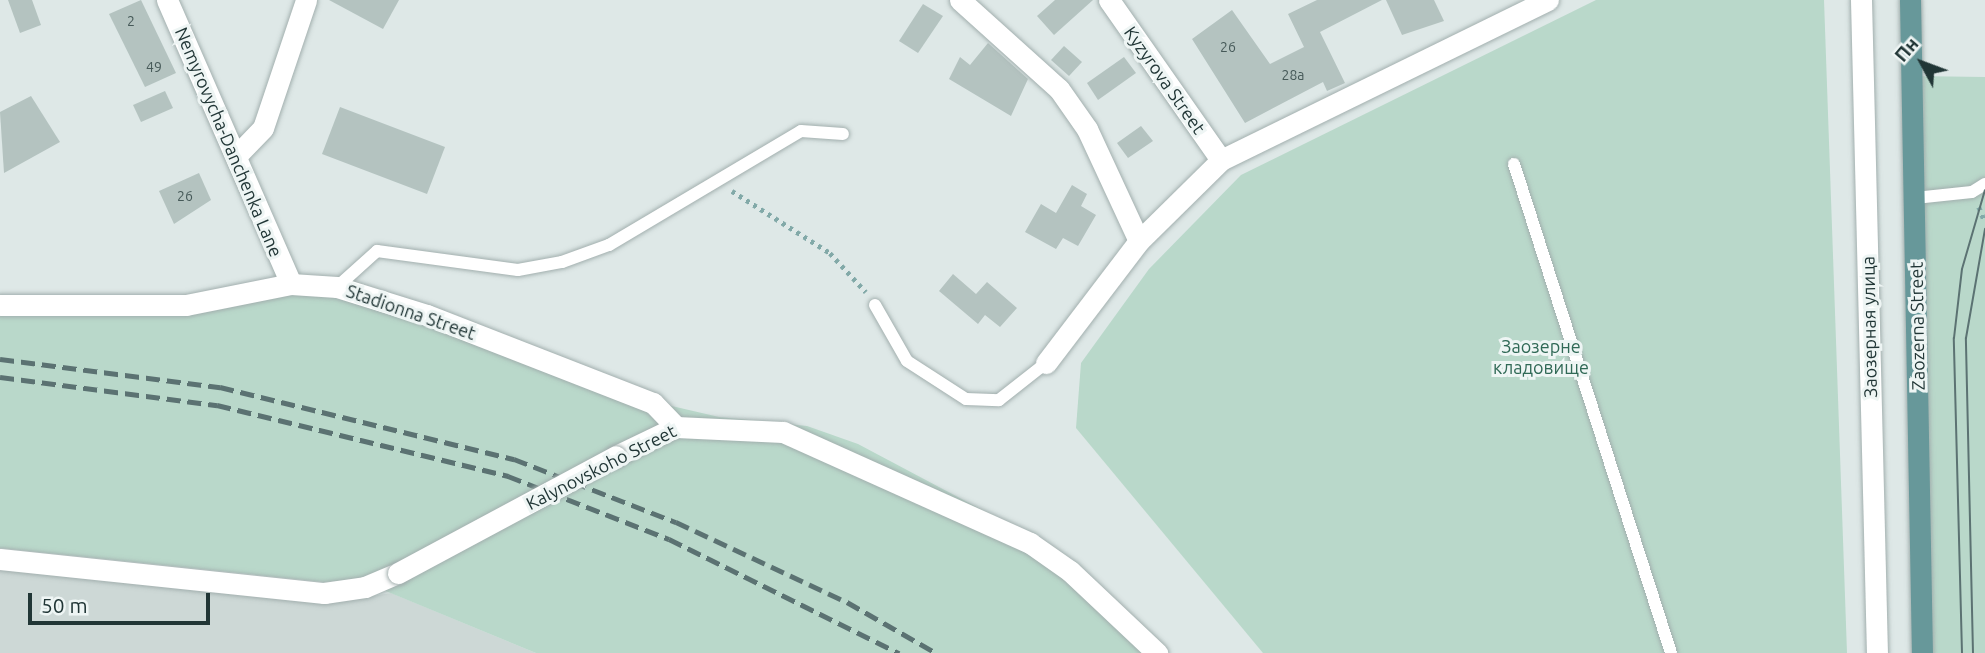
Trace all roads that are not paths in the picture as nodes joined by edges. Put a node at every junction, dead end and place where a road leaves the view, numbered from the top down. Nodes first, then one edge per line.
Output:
1 (167, 0) edge
2 (306, 0) edge
3 (960, 0) edge
4 (1110, 0) edge
5 (1548, 0) edge
6 (1860, 0) edge
7 (1910, 0) edge
8 (843, 134) dead end
9 (237, 155) junction
10 (1222, 160) junction
11 (1514, 164) dead end
12 (1985, 184) edge
13 (1915, 198) junction
14 (1139, 241) junction
15 (291, 284) junction
16 (337, 287) junction
17 (875, 304) road end
18 (0, 305) edge
19 (1046, 363) joint
20 (676, 427) junction
21 (0, 559) edge
22 (1157, 653) edge
23 (1671, 653) edge
24 (1877, 653) edge
25 (1922, 653) edge

1 - 9 street, Nemyrovycha-Danchenka Lane
2 - 9 street
3 - 14 street
4 - 10 street, Kyzyrova Street
5 - 10 street
6 - 24 street, Заозерная улица
7 - 13 main road, Zaozerna Street
8 - 16 lane
9 - 15 street, Nemyrovycha-Danchenka Lane
10 - 14 street
11 - 23 lane
12 - 13 lane
13 - 25 main road, Zaozerna Street
14 - 19 street
15 - 16 street, Stadionna Street
15 - 18 street, Stadionna Street
16 - 20 street, Stadionna Street
17 - 19 lane
20 - 21 street, Kalynovskoho Street, bridge
20 - 22 street, Kalynovskoho Street

